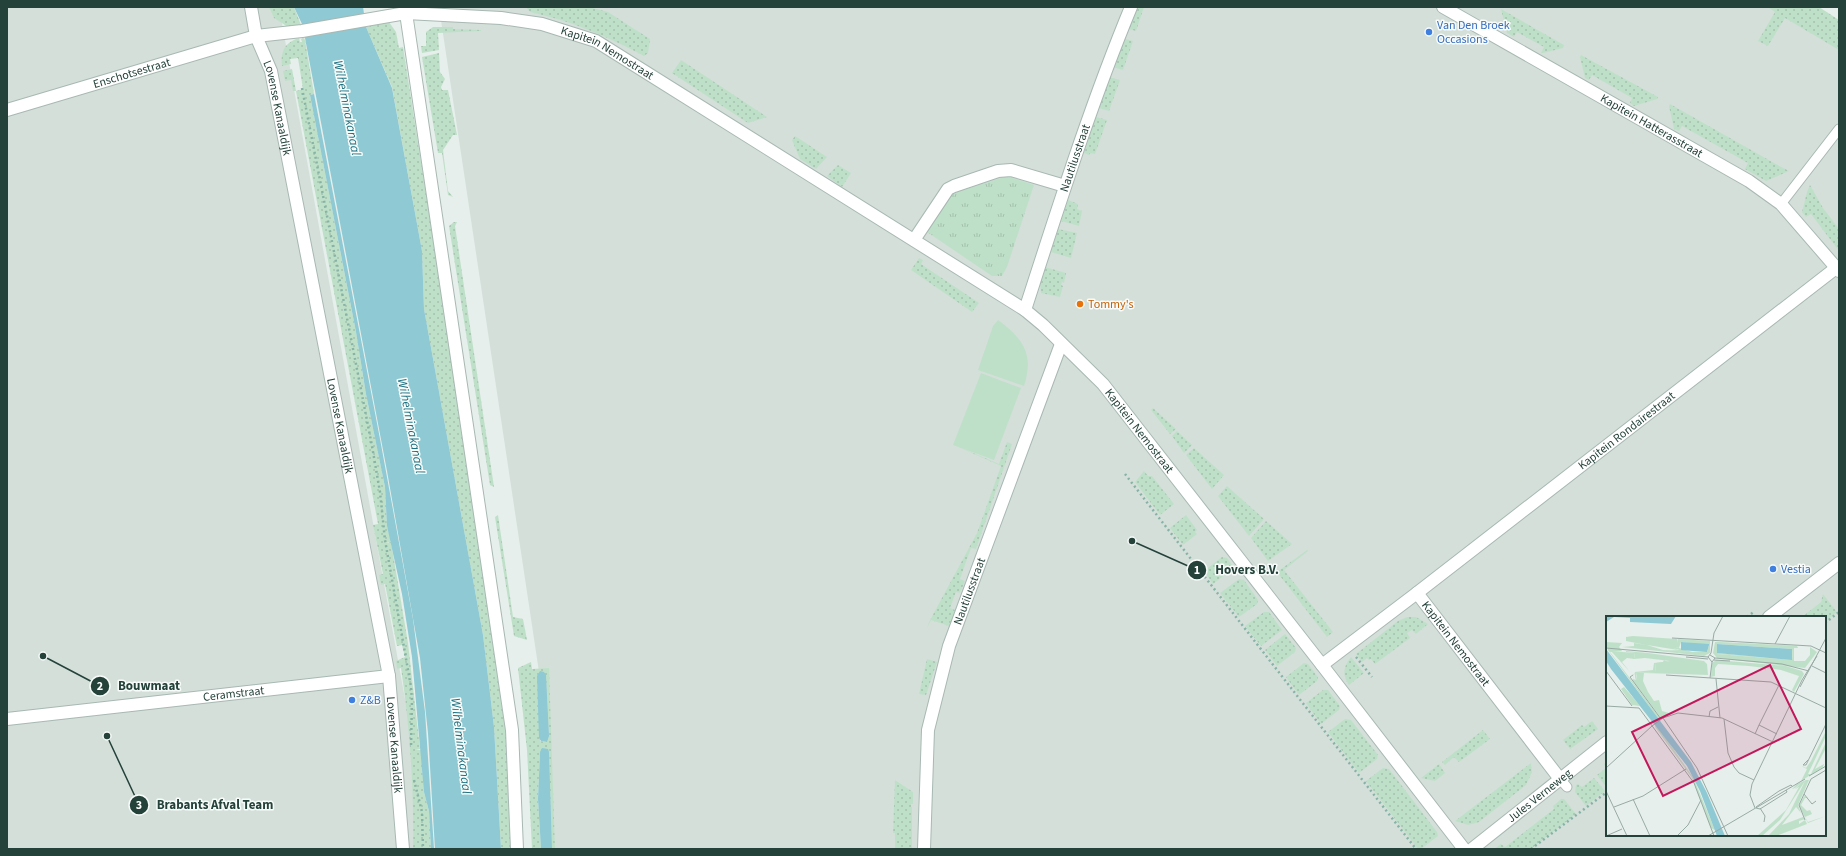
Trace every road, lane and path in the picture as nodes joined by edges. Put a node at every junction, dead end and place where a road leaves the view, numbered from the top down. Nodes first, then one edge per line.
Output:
1 (251, 7) edge
2 (1131, 7) edge
3 (1443, 7) edge
4 (388, 12) edge
5 (406, 13) junction
6 (256, 36) junction
7 (302, 88) dead end
8 (7, 110) edge
9 (1839, 129) edge
10 (1065, 186) junction
11 (1781, 204) junction
12 (914, 240) junction
13 (1838, 270) edge
14 (1025, 310) junction
15 (1061, 344) junction
16 (1125, 474) dead end
17 (1839, 563) edge
18 (1417, 593) junction
19 (1839, 612) edge
20 (1770, 616) edge
21 (1826, 622) edge
22 (1347, 646) junction
23 (1322, 665) junction
24 (389, 676) junction
25 (1372, 677) dead end
26 (7, 718) edge
27 (1606, 743) edge
28 (412, 754) dead end
29 (413, 775) dead end
30 (1564, 783) junction
31 (1606, 793) edge
32 (403, 849) edge
33 (423, 849) edge
34 (517, 849) edge
35 (924, 849) edge
36 (1416, 849) edge
37 (1464, 849) edge
38 (1472, 849) edge
39 (1531, 849) edge

1 - 6 street, Lovense Kanaaldijk
2 - 10 street, Nautilusstraat
3 - 11 street, Kapitein Hatterasstraat
4 - 5 street, Kapitein Nemostraat
4 - 6 street, Kapitein Nemostraat
5 - 12 street, Kapitein Nemostraat
5 - 34 street
6 - 8 street, Enschotsestraat
6 - 24 street, Lovense Kanaaldijk
7 - 28 path
9 - 11 lane
10 - 12 street
10 - 14 street, Nautilusstraat
11 - 13 street, Kapitein Hatterasstraat
12 - 14 street, Kapitein Nemostraat
13 - 18 street, Kapitein Rondairestraat
14 - 15 street, Kapitein Nemostraat
15 - 23 street, Kapitein Nemostraat
15 - 35 street, Nautilusstraat
16 - 36 path
17 - 20 street
18 - 22 street, Kapitein Nemostraat
18 - 30 street, Kapitein Nemostraat
19 - 21 path
22 - 23 street, Kapitein Nemostraat
22 - 25 path
23 - 37 street, Kapitein Nemostraat
24 - 26 street, Ceramstraat
24 - 32 street, Lovense Kanaaldijk
27 - 30 street, Jules Verneweg
29 - 33 path
30 - 38 street, Jules Verneweg
31 - 39 path

